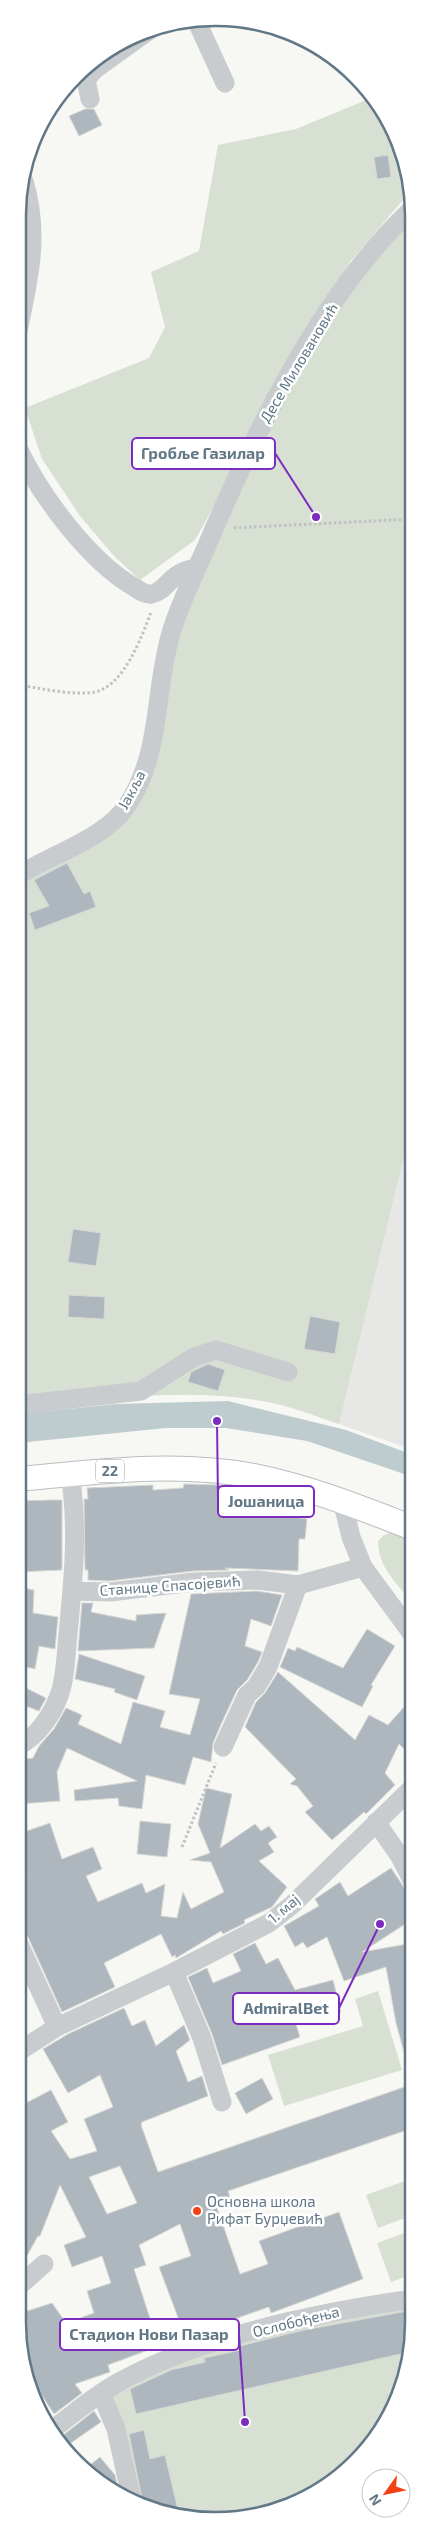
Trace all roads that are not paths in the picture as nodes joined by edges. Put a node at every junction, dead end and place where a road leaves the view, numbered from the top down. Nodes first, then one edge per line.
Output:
1 (199, 27) edge
2 (113, 56) edge
3 (96, 69) edge
4 (93, 71) edge
5 (225, 83) dead end
6 (90, 99) dead end
7 (28, 194) edge
8 (405, 217) edge
9 (26, 219) edge
10 (26, 232) edge
11 (26, 293) edge
12 (26, 461) edge
13 (197, 568) junction
14 (26, 872) edge
15 (288, 1372) dead end
16 (26, 1404) edge
17 (70, 1474) junction
18 (26, 1478) edge
19 (342, 1500) junction
20 (405, 1525) edge
21 (363, 1567) junction
22 (298, 1585) junction
23 (72, 1591) junction
24 (405, 1624) edge
25 (26, 1742) edge
26 (223, 1746) road end
27 (405, 1795) edge
28 (376, 1822) junction
29 (405, 1867) edge
30 (26, 1963) edge
31 (174, 1972) junction
32 (57, 2027) junction
33 (26, 2047) edge
34 (222, 2102) dead end
35 (44, 2264) dead end
36 (26, 2280) edge
37 (405, 2300) edge
38 (101, 2393) junction
39 (57, 2426) edge
40 (130, 2491) edge

1 - 5 street
2 - 3 street
4 - 6 street
7 - 9 street
8 - 13 street, Десе Миловановић
10 - 11 street
12 - 13 street
13 - 14 street, Јакља
15 - 16 street
17 - 18 main road, 22
17 - 19 main road, 22
17 - 23 street
19 - 20 main road, 22
19 - 21 street
21 - 22 street, Станице Спасојевић
21 - 24 street
22 - 23 street, Станице Спасојевић
22 - 26 street
23 - 25 street
27 - 28 street, 1. мај
28 - 29 street
28 - 31 street, 1. мај
30 - 32 street
31 - 32 street, 1. мај
31 - 34 street
32 - 33 street, 1. мај
35 - 36 street
37 - 38 street, Ослобођења
38 - 39 street, Ослобођења
38 - 40 street

